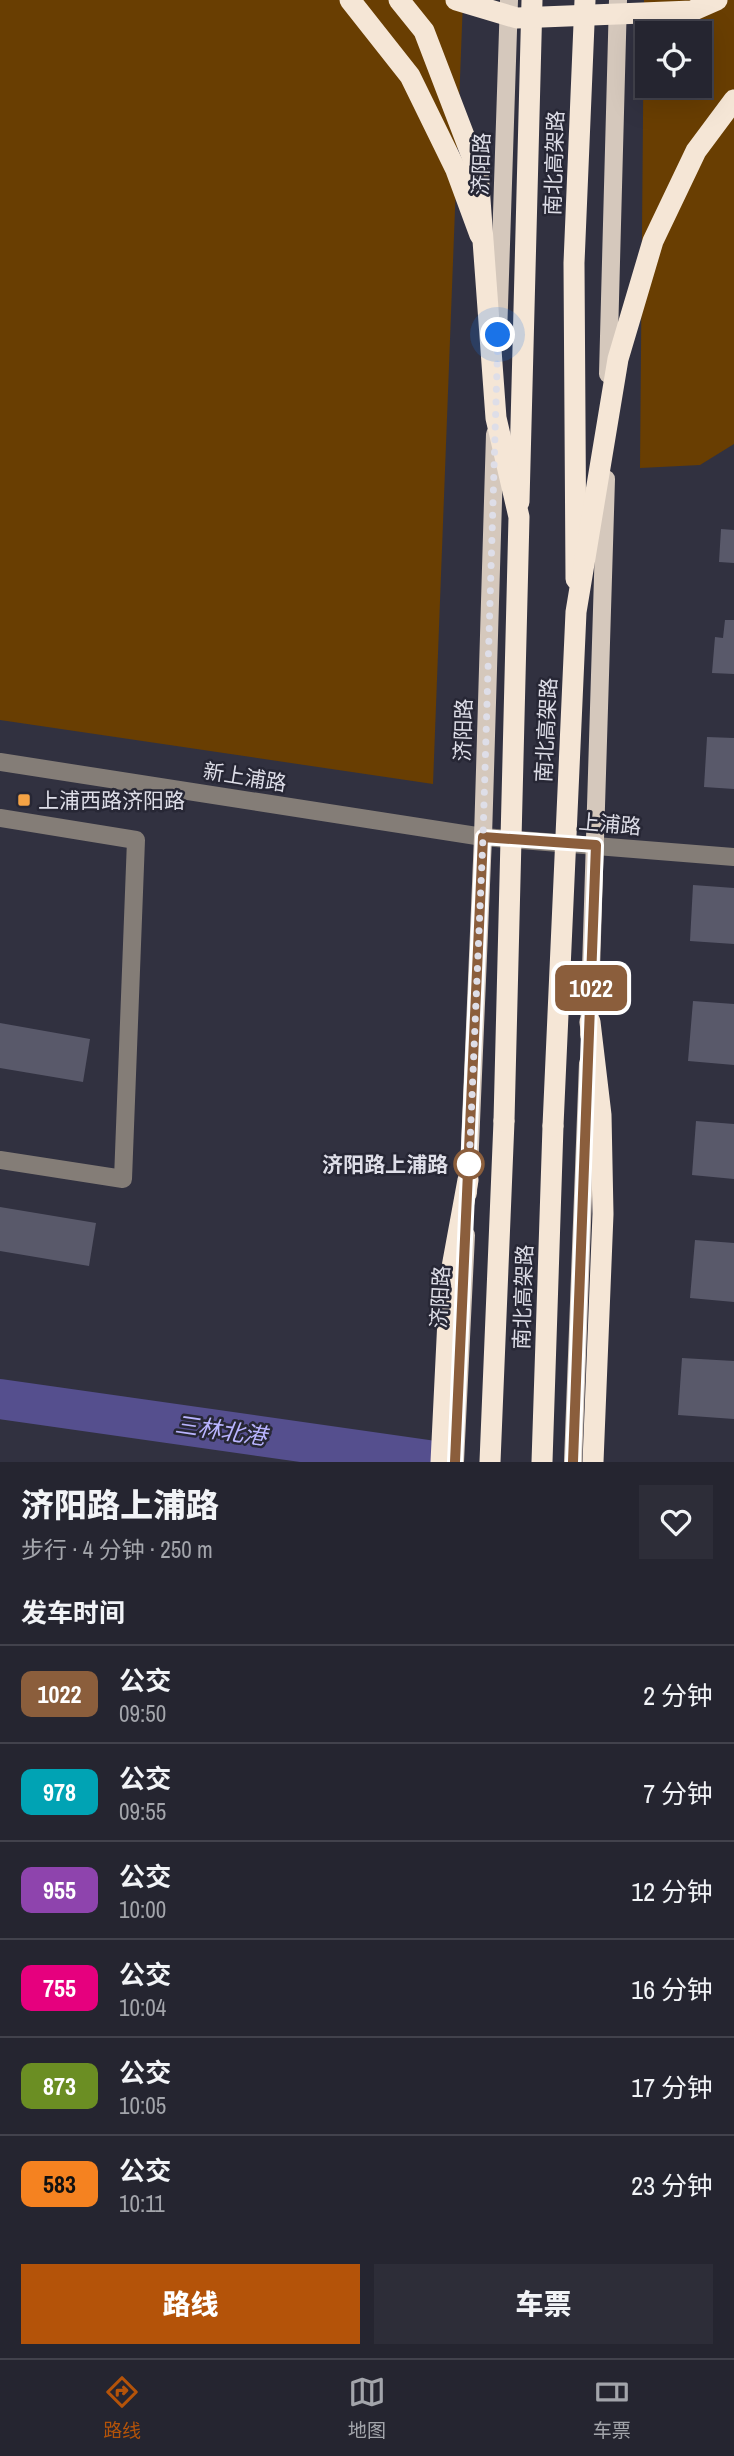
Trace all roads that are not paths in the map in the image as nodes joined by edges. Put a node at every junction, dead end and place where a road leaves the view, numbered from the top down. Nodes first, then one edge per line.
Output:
1 (350, 0) edge
2 (399, 0) edge
3 (456, 0) edge
4 (509, 0) edge
5 (532, 0) edge
6 (585, 0) edge
7 (618, 0) edge
8 (717, 0) edge
9 (734, 100) edge
10 (483, 245) junction
11 (519, 517) junction
12 (576, 612) junction
13 (0, 762) edge
14 (0, 818) edge
15 (483, 837) junction
16 (596, 845) junction
17 (734, 857) edge
18 (590, 1022) junction
19 (0, 1160) edge
20 (468, 1180) joint
21 (450, 1400) junction
22 (441, 1462) edge
23 (455, 1462) edge
24 (489, 1462) edge
25 (542, 1462) edge
26 (573, 1462) edge
27 (593, 1462) edge

1 - 10 highway, bridge
2 - 10 highway, bridge
3 - 8 highway, bridge
4 - 15 main road, 济阳路
5 - 11 highway, 南北高架路, bridge
6 - 12 highway, 南北高架路, bridge
7 - 16 main road
9 - 12 highway, bridge
10 - 11 highway, bridge
11 - 24 highway, 南北高架路, bridge
12 - 25 highway, 南北高架路, bridge
13 - 15 street, 新上浦路
14 - 19 street
15 - 16 street, 上浦路
15 - 20 main road, 济阳路
16 - 17 street, 上浦路
16 - 18 main road
18 - 26 main road
18 - 27 highway
20 - 21 highway
21 - 22 highway
21 - 23 main road

